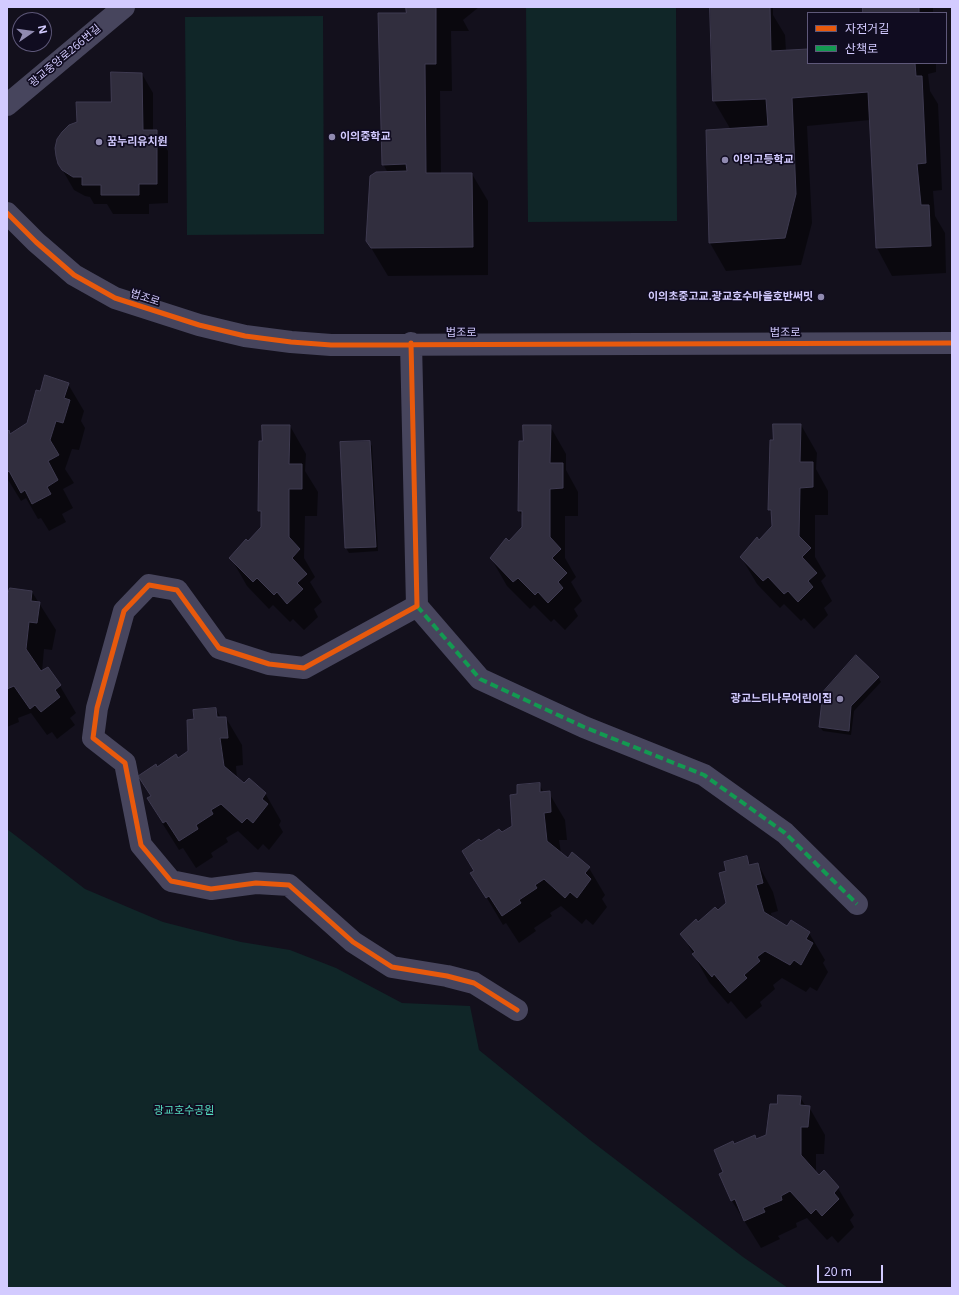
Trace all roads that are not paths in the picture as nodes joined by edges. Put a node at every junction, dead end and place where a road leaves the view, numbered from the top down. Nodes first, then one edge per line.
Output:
1 (124, 7) edge
2 (7, 105) edge
3 (7, 213) edge
4 (952, 343) edge
5 (412, 344) junction
6 (417, 606) junction
7 (857, 904) dead end
8 (517, 1010) dead end

1 - 2 street, 광교중앙로266번길
3 - 5 street, 법조로
4 - 5 street, 법조로
5 - 6 street
6 - 7 street
6 - 8 street

